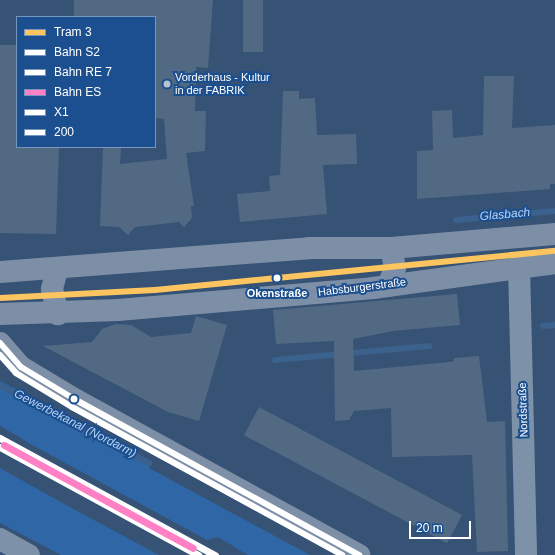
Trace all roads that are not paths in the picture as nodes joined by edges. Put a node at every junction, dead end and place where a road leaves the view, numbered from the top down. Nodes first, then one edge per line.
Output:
1 (555, 234) edge
2 (391, 248) junction
3 (555, 263) edge
4 (519, 266) junction
5 (57, 270) junction
6 (0, 272) edge
7 (388, 286) junction
8 (0, 314) edge
9 (58, 314) junction
10 (0, 343) edge
11 (0, 362) edge
12 (21, 367) junction
13 (0, 539) edge
14 (29, 555) edge
15 (359, 555) edge
16 (526, 555) edge

1 - 2 main road
2 - 5 main road
2 - 7 main road
3 - 4 main road, Habsburgerstraße
4 - 7 main road, Habsburgerstraße
4 - 16 street, Nordstraße
5 - 6 main road
5 - 9 main road
7 - 9 main road, Habsburgerstraße
8 - 9 main road, Habsburgerstraße
10 - 12 main road
11 - 12 main road
12 - 15 main road
13 - 14 street

